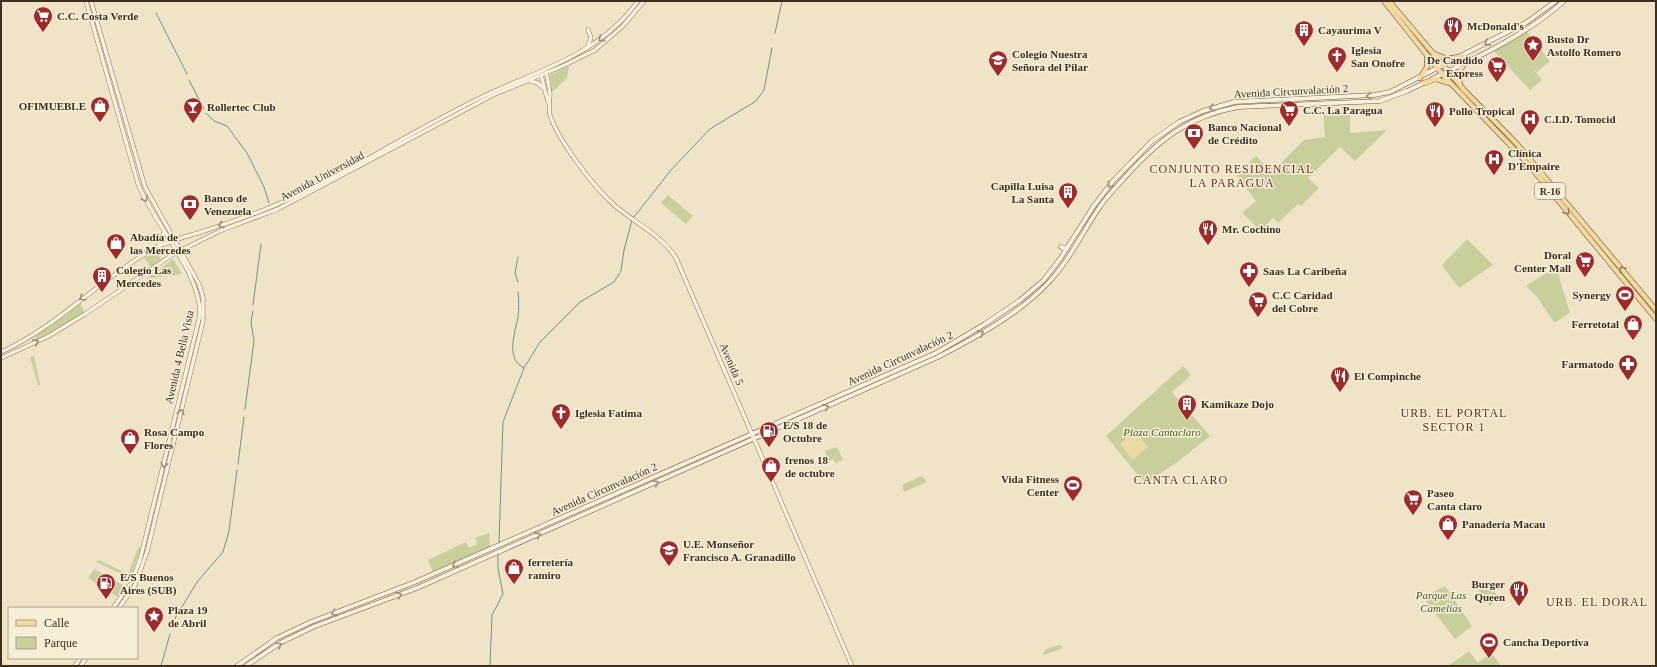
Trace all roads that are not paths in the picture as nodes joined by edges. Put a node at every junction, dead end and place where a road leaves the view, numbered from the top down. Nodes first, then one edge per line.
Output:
1 (86, 1) edge
2 (90, 1) edge
3 (638, 1) edge
4 (644, 1) edge
5 (1384, 1) edge
6 (1389, 1) edge
7 (1556, 1) edge
8 (1564, 1) edge
9 (588, 29) dead end
10 (586, 49) junction
11 (1432, 52) junction
12 (1427, 55) junction
13 (1464, 56) junction
14 (1466, 61) junction
15 (1441, 68) junction
16 (1447, 71) junction
17 (545, 72) junction
18 (540, 74) junction
19 (1442, 74) junction
20 (1420, 78) junction
21 (529, 81) junction
22 (1424, 83) junction
23 (1450, 83) junction
24 (1461, 86) junction
25 (544, 89) junction
26 (548, 103) junction
27 (164, 232) junction
28 (175, 240) junction
29 (171, 242) junction
30 (1061, 247) dead end
31 (157, 248) junction
32 (1067, 249) junction
33 (180, 250) junction
34 (176, 252) junction
35 (1029, 285) dead end
36 (1033, 290) junction
37 (1656, 310) edge
38 (1656, 319) edge
39 (1, 352) edge
40 (1, 358) edge
41 (183, 383) junction
42 (188, 384) junction
43 (795, 421) junction
44 (797, 426) dead end
45 (752, 434) junction
46 (754, 440) junction
47 (689, 468) junction
48 (691, 473) dead end
49 (582, 516) junction
50 (584, 521) dead end
51 (114, 607) edge
52 (120, 607) edge
53 (350, 613) junction
54 (352, 619) dead end
55 (236, 666) edge
56 (246, 666) edge
57 (852, 666) edge

1 -> 27 street, Avenida 4 Bella Vista
2 - 28 street, Avenida 4 Bella Vista
3 -> 10 street, Avenida Universidad
4 - 17 street, Avenida Universidad
5 - 12 main road, R-16
6 - 11 main road, R-16
7 -> 13 main road, Avenida Circunvalación 2
8 - 14 main road, Avenida Circunvalación 2
9 - 10 street
10 - 17 street, Avenida Universidad
11 - 13 main road
11 - 15 main road, R-16
12 - 15 main road, R-16
12 - 20 main road
13 - 15 main road, Avenida Circunvalación 2
14 - 16 main road, Avenida Circunvalación 2
14 - 24 main road
15 - 16 main road, R-16
15 - 19 main road, R-16
15 - 20 main road, Avenida Circunvalación 2
16 - 19 main road, Avenida Circunvalación 2
16 - 24 main road, R-16
17 - 18 street, Avenida Universidad
17 - 26 street, Avenida 5
18 - 21 street, Avenida Universidad
18 - 25 street, Avenida 5
18 -> 28 street, Avenida Universidad
19 - 22 main road, Avenida Circunvalación 2
19 - 23 main road, R-16
20 -> 32 main road, Avenida Circunvalación 2
21 - 25 street
21 - 33 street, Avenida Universidad
22 - 23 main road
43 -> 22 main road, Avenida Circunvalación 2
23 -> 38 main road, R-16
37 -> 24 main road, R-16
25 - 26 street, Avenida 5
26 - 45 street, Avenida 5
27 - 29 street, Avenida 4 Bella Vista
27 - 31 street
28 - 29 street, Avenida Universidad
28 - 33 street, Avenida 4 Bella Vista
29 - 31 street, Avenida Universidad
29 - 34 street, Avenida 4 Bella Vista
30 - 32 main road
31 -> 39 street, Avenida Universidad
32 - 36 main road, Avenida Circunvalación 2
33 - 34 street, Avenida Universidad
33 - 42 street, Avenida 4 Bella Vista
40 -> 34 street, Avenida Universidad
34 - 41 street, Avenida 4 Bella Vista
35 - 36 main road
36 - 45 main road, Avenida Circunvalación 2
41 - 42 street
41 -> 51 street, Avenida 4 Bella Vista
52 -> 42 street, Avenida 4 Bella Vista
43 - 44 main road
43 - 46 main road, Avenida Circunvalación 2
45 - 46 street, Avenida 5
45 -> 55 main road, Avenida Circunvalación 2
46 - 47 main road, Avenida Circunvalación 2
46 - 57 street, Avenida 5
47 - 48 main road
49 -> 47 main road, Avenida Circunvalación 2
49 - 50 main road
53 -> 49 main road, Avenida Circunvalación 2
53 - 54 main road
56 -> 53 main road, Avenida Circunvalación 2

